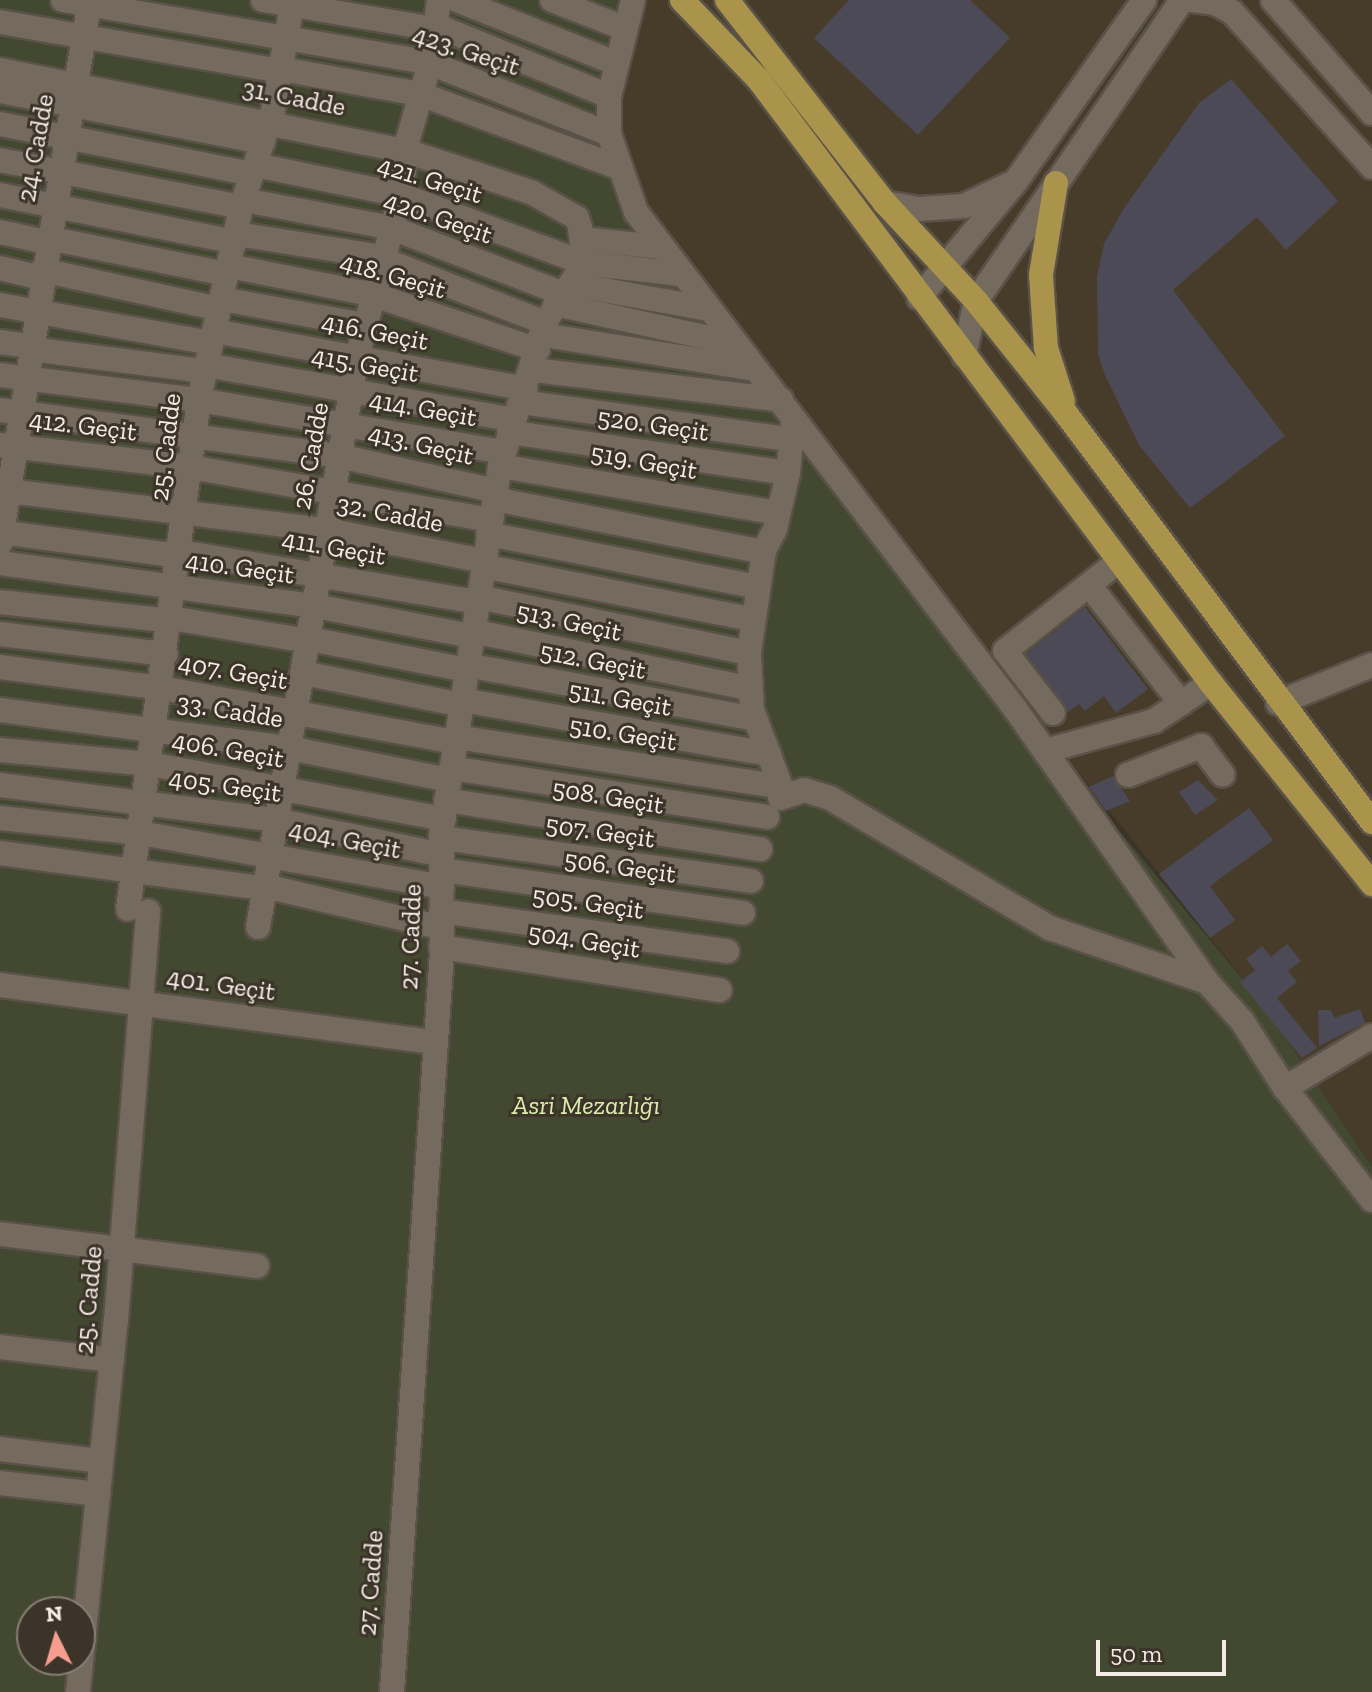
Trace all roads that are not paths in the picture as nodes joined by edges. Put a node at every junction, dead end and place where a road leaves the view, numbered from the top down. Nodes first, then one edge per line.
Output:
1 (63, 0) edge
2 (263, 0) edge
3 (439, 0) edge
4 (457, 0) edge
5 (552, 0) edge
6 (633, 0) edge
7 (682, 0) edge
8 (727, 0) edge
9 (1144, 0) edge
10 (1182, 0) edge
11 (1191, 0) edge
12 (1273, 0) edge
13 (90, 3) edge
14 (293, 3) edge
15 (0, 22) edge
16 (435, 27) junction
17 (624, 28) junction
18 (85, 37) junction
19 (287, 38) junction
20 (430, 63) junction
21 (615, 63) junction
22 (0, 70) edge
23 (281, 70) junction
24 (0, 91) edge
25 (74, 94) junction
26 (420, 94) junction
27 (609, 96) junction
28 (1372, 113) edge
29 (0, 124) edge
30 (609, 134) junction
31 (67, 136) junction
32 (260, 151) junction
33 (409, 152) junction
34 (0, 160) edge
35 (617, 167) junction
36 (1372, 167) edge
37 (61, 171) junction
38 (1016, 181) junction
39 (1056, 183) junction
40 (0, 195) edge
41 (401, 195) junction
42 (885, 203) junction
43 (242, 204) junction
44 (55, 205) junction
45 (392, 228) junction
46 (0, 232) edge
47 (236, 238) junction
48 (48, 240) junction
49 (659, 247) junction
50 (583, 251) junction
51 (383, 258) junction
52 (0, 268) edge
53 (228, 270) junction
54 (944, 273) junction
55 (42, 274) junction
56 (679, 274) junction
57 (371, 294) junction
58 (919, 298) junction
59 (976, 301) junction
60 (0, 305) edge
61 (708, 309) junction
62 (35, 311) junction
63 (364, 325) junction
64 (213, 336) junction
65 (0, 342) edge
66 (737, 344) junction
67 (30, 348) junction
68 (964, 356) junction
69 (357, 357) junction
70 (753, 369) junction
71 (533, 371) junction
72 (0, 375) edge
73 (25, 379) junction
74 (351, 390) junction
75 (199, 400) junction
76 (781, 400) junction
77 (10, 411) edge
78 (1067, 415) junction
79 (345, 424) junction
80 (791, 431) junction
81 (194, 435) junction
82 (7, 446) edge
83 (339, 456) junction
84 (190, 467) junction
85 (788, 473) junction
86 (4, 490) edge
87 (333, 490) junction
88 (492, 511) junction
89 (186, 512) junction
90 (778, 513) junction
91 (327, 530) junction
92 (1, 536) edge
93 (764, 552) junction
94 (181, 554) junction
95 (1119, 561) junction
96 (0, 563) edge
97 (483, 564) junction
98 (320, 573) junction
99 (1089, 585) junction
100 (176, 587) junction
101 (757, 587) junction
102 (477, 599) junction
103 (0, 602) edge
104 (315, 606) junction
105 (751, 619) junction
106 (171, 620) junction
107 (472, 633) junction
108 (0, 634) edge
109 (310, 640) junction
110 (749, 653) junction
111 (166, 654) junction
112 (1372, 665) edge
113 (0, 667) edge
114 (466, 668) junction
115 (303, 673) junction
116 (1211, 683) junction
117 (161, 688) junction
118 (748, 688) junction
119 (462, 702) junction
120 (1181, 703) junction
121 (1278, 703) junction
122 (0, 710) edge
123 (296, 711) junction
124 (1053, 713) dead end
125 (755, 719) junction
126 (1154, 721) junction
127 (155, 728) junction
128 (456, 739) junction
129 (289, 748) junction
130 (0, 750) edge
131 (1045, 751) junction
132 (769, 754) junction
133 (1170, 758) junction
134 (150, 764) junction
135 (1128, 775) dead end
136 (1223, 775) dead end
137 (0, 785) edge
138 (282, 788) junction
139 (776, 801) junction
140 (145, 804) junction
141 (0, 818) edge
142 (276, 820) junction
143 (1372, 822) edge
144 (140, 833) junction
145 (760, 849) dead end
146 (0, 853) edge
147 (271, 854) junction
148 (444, 855) junction
149 (136, 867) junction
150 (751, 881) dead end
151 (1372, 884) edge
152 (265, 887) junction
153 (743, 913) dead end
154 (258, 927) dead end
155 (727, 951) dead end
156 (1207, 982) junction
157 (0, 985) edge
158 (720, 990) dead end
159 (139, 1001) junction
160 (1372, 1036) edge
161 (435, 1042) junction
162 (1285, 1088) junction
163 (1372, 1200) edge
164 (0, 1234) edge
165 (121, 1248) junction
166 (257, 1266) dead end
167 (0, 1347) edge
168 (112, 1360) junction
169 (0, 1449) edge
170 (101, 1461) junction
171 (0, 1483) edge
172 (98, 1494) junction
173 (78, 1692) edge
174 (392, 1692) edge

1 - 13 street, 423. Geçit
2 - 14 street
3 - 16 street, 26. Cadde
4 - 21 street
5 - 17 street
6 - 17 street
7 - 58 main road
8 - 42 main road
9 - 38 street
10 - 11 street
10 - 39 street
11 - 36 street
12 - 28 street
13 - 18 street, 24. Cadde
13 - 19 street, 423. Geçit
14 - 16 street
14 - 19 street, 25. Cadde
15 - 18 street
16 - 20 street, 26. Cadde
16 - 27 street
17 - 21 street
18 - 23 street
18 - 25 street, 24. Cadde
19 - 20 street, 423. Geçit
19 - 23 street, 25. Cadde
20 - 26 street, 26. Cadde
20 - 30 street, 423. Geçit
21 - 27 street
22 - 25 street, 31. Cadde
23 - 26 street
23 - 32 street, 25. Cadde
24 - 25 street
25 - 31 street, 24. Cadde
25 - 32 street, 31. Cadde
26 - 33 street, 26. Cadde
26 - 35 street
27 - 30 street
29 - 31 street, 421. Geçit
30 - 35 street
31 - 32 street, 421. Geçit
31 - 37 street, 24. Cadde
32 - 33 street, 31. Cadde
32 - 41 street, 421. Geçit
32 - 43 street, 25. Cadde
33 - 41 street, 26. Cadde
33 - 50 street, 31. Cadde
34 - 37 street, 420. Geçit
35 - 49 street
37 - 43 street, 420. Geçit
37 - 44 street, 24. Cadde
38 - 42 street
38 - 54 street
39 - 59 street
39 - 78 main road
40 - 44 street
41 - 45 street, 26. Cadde
41 - 50 street, 421. Geçit
42 - 54 main road
43 - 45 street, 420. Geçit
43 - 47 street, 25. Cadde
44 - 47 street
44 - 48 street, 24. Cadde
45 - 51 street, 26. Cadde
45 - 71 street, 420. Geçit
46 - 48 street, 418. Geçit
47 - 51 street
47 - 53 street, 25. Cadde
48 - 53 street, 418. Geçit
48 - 55 street, 24. Cadde
49 - 50 street
49 - 56 street
50 - 56 street
50 - 71 street, 27. Cadde
51 - 57 street, 26. Cadde
51 - 71 street
52 - 55 street
53 - 57 street, 418. Geçit
53 - 64 street, 25. Cadde
54 - 58 street
54 - 59 main road
55 - 62 street, 24. Cadde
55 - 64 street
56 - 61 street
57 - 63 street, 26. Cadde
57 - 71 street, 418. Geçit
58 - 68 main road
59 - 68 street
59 - 78 main road
60 - 62 street, 416. Geçit
61 - 66 street
61 - 71 street
62 - 64 street, 416. Geçit
62 - 67 street, 24. Cadde
63 - 64 street
63 - 69 street, 26. Cadde
64 - 67 street, 415. Geçit
64 - 69 street, 416. Geçit
64 - 74 street, 415. Geçit
64 - 75 street, 25. Cadde
65 - 67 street, 415. Geçit
66 - 70 street
66 - 71 street
67 - 73 street, 24. Cadde
68 - 95 main road
69 - 71 street, 416. Geçit
69 - 74 street, 26. Cadde
70 - 71 street
70 - 76 street
71 - 74 street, 415. Geçit
71 - 76 street
71 - 79 street, 414. Geçit
71 - 80 street
71 - 85 street, 520. Geçit
71 - 88 street, 27. Cadde
71 - 90 street, 519. Geçit
72 - 73 street, 414. Geçit
73 - 75 street, 414. Geçit
73 - 77 street, 24. Cadde
74 - 79 street, 26. Cadde
75 - 79 street, 414. Geçit
75 - 81 street, 25. Cadde
76 - 80 street
77 - 81 street, 413. Geçit
77 - 82 street, 24. Cadde
78 - 121 main road
79 - 83 street, 26. Cadde
80 - 85 street
80 - 131 street
81 - 83 street, 413. Geçit
81 - 84 street, 25. Cadde
82 - 84 street, 412. Geçit
82 - 86 street, 24. Cadde
83 - 87 street, 26. Cadde
83 - 88 street, 413. Geçit
84 - 87 street, 412. Geçit
84 - 89 street, 25. Cadde
85 - 90 street
86 - 89 street, 32. Cadde
86 - 92 street, 24. Cadde
87 - 88 street, 412. Geçit
87 - 91 street, 26. Cadde
88 - 93 street
88 - 97 street, 27. Cadde
88 - 101 street
89 - 91 street, 32. Cadde
89 - 94 street, 25. Cadde
90 - 93 street
91 - 97 street, 32. Cadde
91 - 98 street, 26. Cadde
92 - 94 street, 411. Geçit
93 - 101 street
94 - 98 street, 411. Geçit
94 - 100 street, 25. Cadde
95 - 99 street
95 - 116 main road
96 - 100 street, 410. Geçit
97 - 102 street, 27. Cadde
97 - 105 street, 32. Cadde
98 - 102 street, 411. Geçit
98 - 104 street, 26. Cadde
99 - 120 street
99 - 124 street
100 - 104 street, 410. Geçit
100 - 106 street, 25. Cadde
101 - 105 street
102 - 107 street, 27. Cadde
102 - 110 street, 411. Geçit
103 - 106 street, 512. Geçit
104 - 107 street, 410. Geçit
104 - 109 street, 26. Cadde
105 - 110 street
106 - 109 street, 512. Geçit
106 - 111 street, 25. Cadde
107 - 114 street, 27. Cadde
107 - 118 street, 513. Geçit
108 - 111 street
109 - 114 street, 512. Geçit
109 - 115 street, 26. Cadde
110 - 118 street
111 - 117 street, 25. Cadde
112 - 121 street
113 - 117 street, 407. Geçit
114 - 119 street, 27. Cadde
114 - 125 street, 512. Geçit
115 - 119 street, 511. Geçit
115 - 123 street, 26. Cadde
116 - 120 street
116 - 151 main road
117 - 123 street, 407. Geçit
117 - 127 street, 25. Cadde
118 - 125 street
119 - 128 street, 27. Cadde
119 - 132 street, 511. Geçit
120 - 126 street
121 - 143 main road
122 - 127 street, 33. Cadde
123 - 128 street, 407. Geçit
123 - 129 street, 26. Cadde
125 - 132 street
126 - 131 street
126 - 133 street
127 - 129 street, 33. Cadde
127 - 134 street, 25. Cadde
128 - 139 street, 510. Geçit
128 - 148 street, 27. Cadde
129 - 138 street, 26. Cadde
129 - 148 street, 33. Cadde
130 - 134 street, 406. Geçit
131 - 156 street
132 - 139 street
133 - 135 street
133 - 136 street
134 - 138 street, 406. Geçit
134 - 140 street, 25. Cadde
137 - 140 street, 405. Geçit
138 - 142 street, 26. Cadde
138 - 148 street, 406. Geçit
139 - 148 street
139 - 156 street
140 - 142 street, 405. Geçit
140 - 144 street, 25. Cadde
141 - 144 street, 404. Geçit
142 - 147 street, 26. Cadde
142 - 148 street, 405. Geçit
144 - 147 street, 404. Geçit
144 - 149 street, 25. Cadde
145 - 148 street, 508. Geçit
146 - 149 street
147 - 148 street, 404. Geçit
147 - 152 street, 26. Cadde
148 - 150 street, 507. Geçit
148 - 152 street
148 - 153 street, 506. Geçit
148 - 155 street, 505. Geçit
148 - 158 street, 504. Geçit
148 - 161 street, 27. Cadde
149 - 152 street
149 - 159 street, 25. Cadde
152 - 154 street, 26. Cadde
156 - 162 street
157 - 159 street, 401. Geçit
159 - 161 street, 401. Geçit
159 - 165 street, 25. Cadde
160 - 162 street
161 - 174 street, 27. Cadde
162 - 163 street
164 - 165 street
165 - 166 street
165 - 168 street, 25. Cadde
167 - 168 street
168 - 170 street, 25. Cadde
169 - 170 street
170 - 172 street, 25. Cadde
171 - 172 street
172 - 173 street, 25. Cadde

